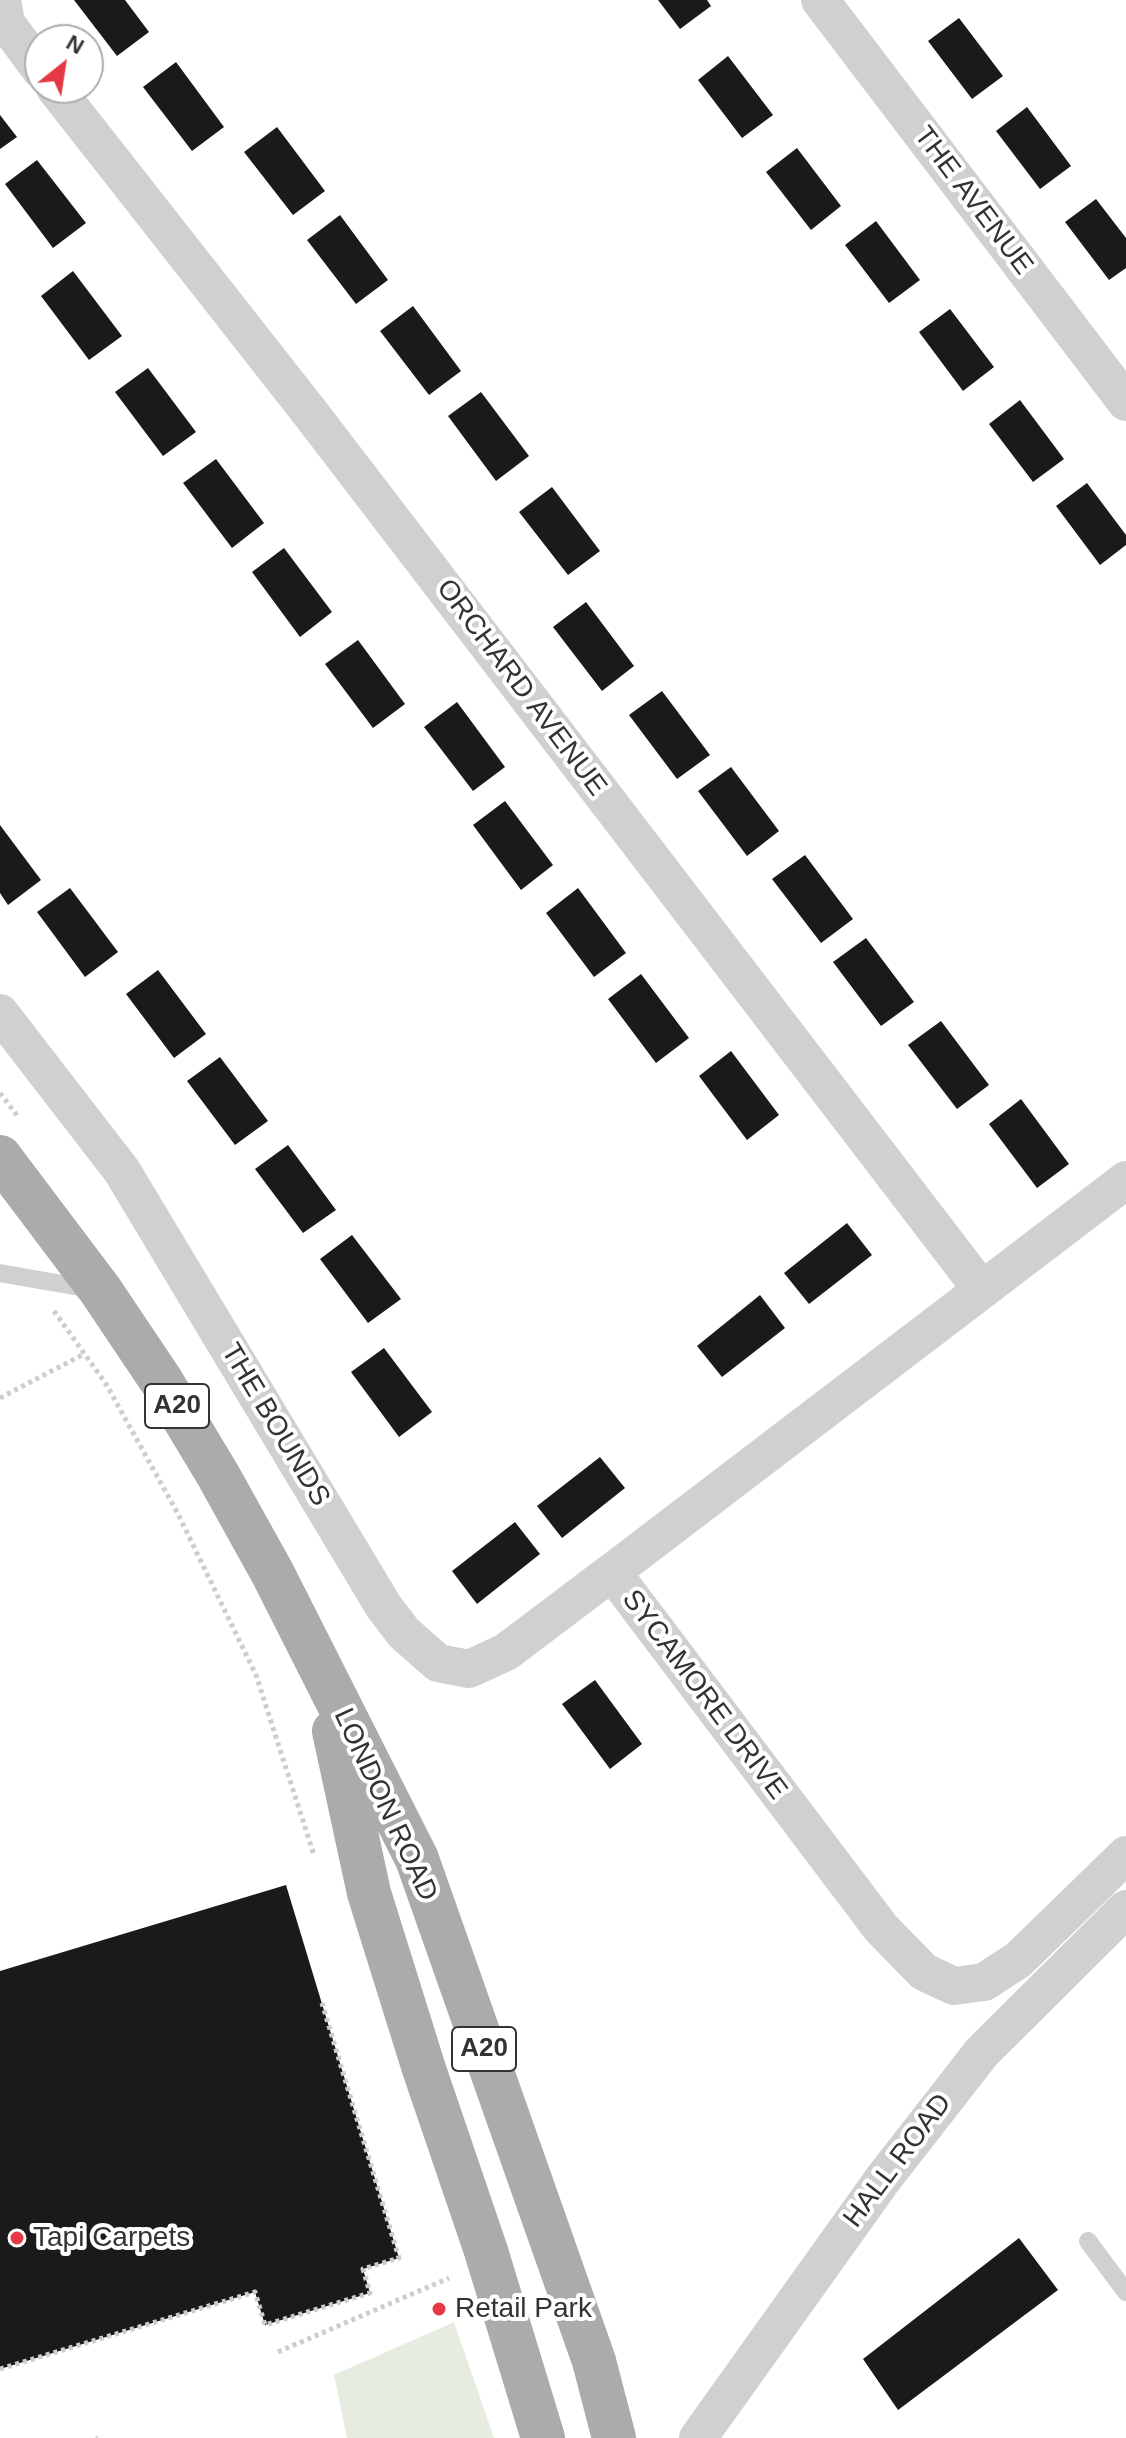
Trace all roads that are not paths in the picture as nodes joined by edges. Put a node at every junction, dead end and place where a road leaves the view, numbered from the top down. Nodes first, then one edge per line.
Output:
1 (2, 0) edge
2 (820, 0) edge
3 (24, 47) edge
4 (68, 104) edge
5 (1126, 402) edge
6 (0, 1013) edge
7 (0, 1157) edge
8 (1126, 1180) edge
9 (0, 1273) edge
10 (982, 1290) junction
11 (101, 1291) junction
12 (612, 1572) junction
13 (322, 1674) junction
14 (1126, 1855) edge
15 (1126, 1909) edge
16 (1088, 2241) dead end
17 (1126, 2292) edge
18 (543, 2438) edge
19 (614, 2438) edge
20 (698, 2438) edge

1 - 3 street
2 - 5 street, THE AVENUE
4 - 10 street, ORCHARD AVENUE
6 - 12 street, THE BOUNDS
7 - 11 main road, LONDON ROAD / A20
8 - 10 street, SYCAMORE DRIVE
9 - 11 lane
10 - 12 street, SYCAMORE DRIVE
11 - 13 main road, LONDON ROAD / A20
12 - 14 street, SYCAMORE DRIVE
13 - 18 main road, LONDON ROAD / A20
13 - 19 main road, LONDON ROAD / A20
15 - 20 street, HALL ROAD
16 - 17 lane

